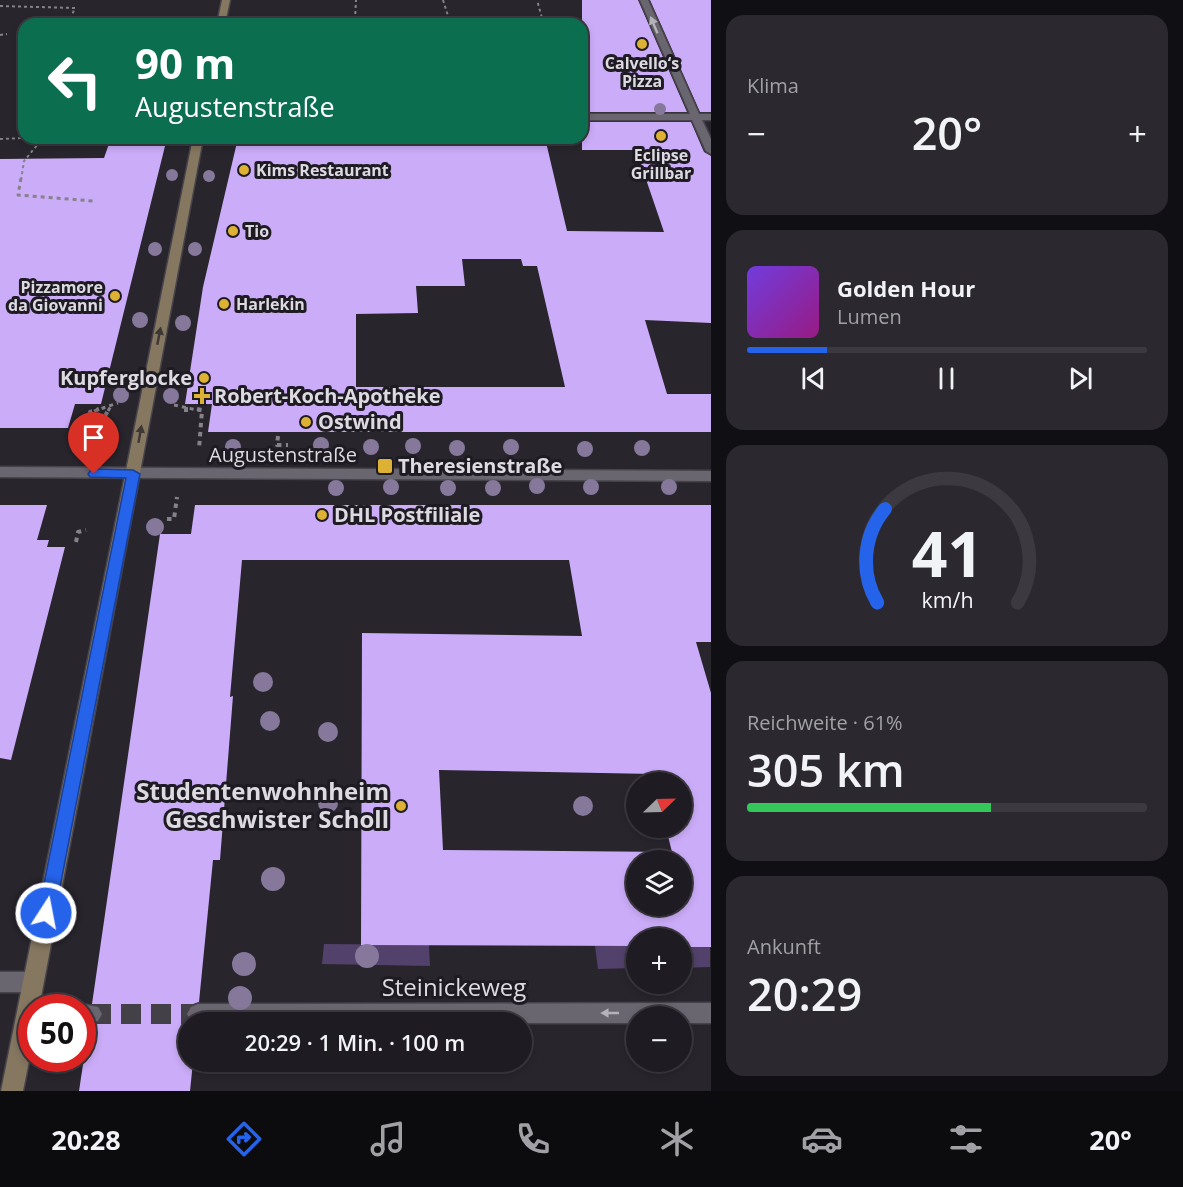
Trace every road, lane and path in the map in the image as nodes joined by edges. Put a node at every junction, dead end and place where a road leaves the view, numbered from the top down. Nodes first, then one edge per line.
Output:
1 (226, 0) edge
2 (356, 0) edge
3 (443, 0) edge
4 (537, 0) edge
5 (644, 0) edge
6 (0, 6) edge
7 (71, 18) edge
8 (222, 18) edge
9 (355, 18) edge
10 (448, 18) edge
11 (542, 18) edge
12 (7, 34) dead end
13 (0, 35) edge
14 (588, 117) edge
15 (694, 117) junction
16 (711, 117) edge
17 (18, 138) edge
18 (0, 139) edge
19 (38, 144) edge
20 (197, 144) edge
21 (711, 151) edge
22 (93, 201) dead end
23 (146, 398) junction
24 (187, 406) junction
25 (111, 407) junction
26 (186, 412) dead end
27 (105, 416) dead end
28 (113, 416) dead end
29 (278, 436) dead end
30 (288, 445) dead end
31 (199, 450) dead end
32 (0, 472) edge
33 (74, 473) junction
34 (133, 474) junction
35 (711, 476) edge
36 (177, 496) dead end
37 (167, 519) dead end
38 (72, 529) dead end
39 (86, 530) dead end
40 (78, 532) junction
41 (76, 542) dead end
42 (0, 982) edge
43 (33, 982) junction
44 (32, 994) edge
45 (532, 1013) edge
46 (711, 1013) edge
47 (18, 1064) edge
48 (12, 1091) edge

1 - 8 main road
2 - 9 path
3 - 10 path
4 - 11 path
15 -> 5 street
6 - 7 path
12 - 13 path
14 - 15 street
15 - 16 street
15 - 21 street
17 - 18 path
19 - 22 path
23 -> 20 main road
23 - 24 path
23 - 25 path
34 -> 23 main road
24 - 26 path
24 - 31 path
25 - 27 path
25 - 28 path
25 - 33 path
29 - 30 path
32 - 33 street, Augustenstraße
33 - 34 street, Augustenstraße
34 - 35 street, Augustenstraße
34 - 43 main road
36 - 37 path
38 - 40 path
39 - 40 path
40 - 41 path
42 - 43 street
43 - 44 main road
46 -> 45 street, Steinickeweg
47 - 48 main road

